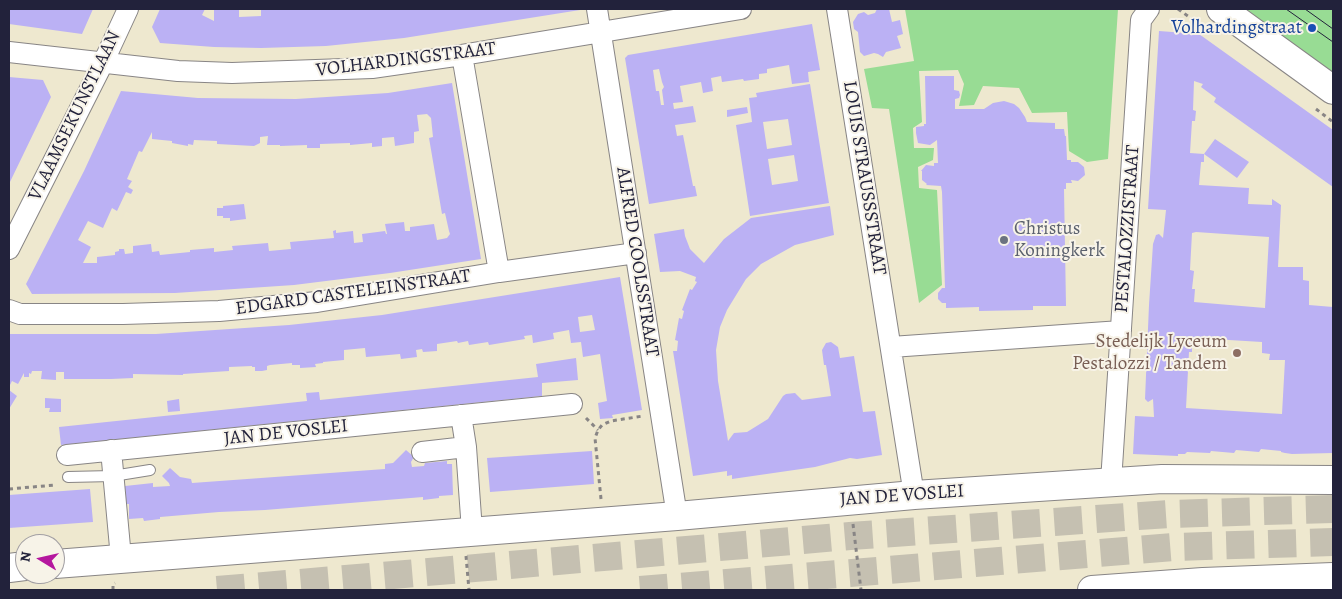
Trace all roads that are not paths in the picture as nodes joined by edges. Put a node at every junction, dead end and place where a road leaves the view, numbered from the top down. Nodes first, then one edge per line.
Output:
1 (128, 9) edge
2 (597, 9) edge
3 (741, 9) edge
4 (837, 9) edge
5 (1149, 9) edge
6 (1221, 9) edge
7 (600, 33) junction
8 (9, 52) edge
9 (462, 56) junction
10 (103, 63) junction
11 (1333, 90) edge
12 (9, 249) edge
13 (636, 253) junction
14 (499, 272) junction
15 (9, 310) edge
16 (1121, 331) junction
17 (891, 347) junction
18 (572, 404) dead end
19 (461, 416) junction
20 (466, 447) junction
21 (111, 450) junction
22 (422, 452) dead end
23 (67, 455) dead end
24 (150, 470) dead end
25 (113, 476) junction
26 (68, 477) road end
27 (1333, 480) edge
28 (1111, 482) junction
29 (914, 495) junction
30 (677, 516) junction
31 (472, 532) junction
32 (121, 558) junction
33 (65, 563) edge
34 (1333, 577) edge
35 (1204, 586) edge
36 (1092, 590) edge

1 - 10 street, VLAAMSEKUNSTLAAN
2 - 7 street, ALFRED COOLSSTRAAT
3 - 7 street, VOLHARDINGSTRAAT
4 - 17 street, LOUIS STRAUSSSTRAAT
5 - 16 street, PESTALOZZISTRAAT
6 - 11 main road
7 - 9 street, VOLHARDINGSTRAAT
7 - 13 street, ALFRED COOLSSTRAAT
8 - 10 street, VOLHARDINGSTRAAT
9 - 10 street, VOLHARDINGSTRAAT
9 - 14 street
10 - 12 street, VLAAMSEKUNSTLAAN
13 - 14 street, EDGARD CASTELEINSTRAAT
13 - 30 street, ALFRED COOLSSTRAAT
14 - 15 street, EDGARD CASTELEINSTRAAT
16 - 17 street
16 - 28 street, PESTALOZZISTRAAT
17 - 29 street, LOUIS STRAUSSSTRAAT
18 - 19 street, JAN DE VOSLEI
19 - 20 street
19 - 21 street, JAN DE VOSLEI
20 - 22 street
20 - 31 street
21 - 23 street, JAN DE VOSLEI
21 - 25 street
24 - 25 lane
25 - 26 lane
25 - 32 street
27 - 28 main road, JAN DE VOSLEI
28 - 29 main road, JAN DE VOSLEI
29 - 30 main road, JAN DE VOSLEI
30 - 31 main road, JAN DE VOSLEI
31 - 32 main road, JAN DE VOSLEI
32 - 33 main road, JAN DE VOSLEI
34 - 35 main road
35 - 36 main road

